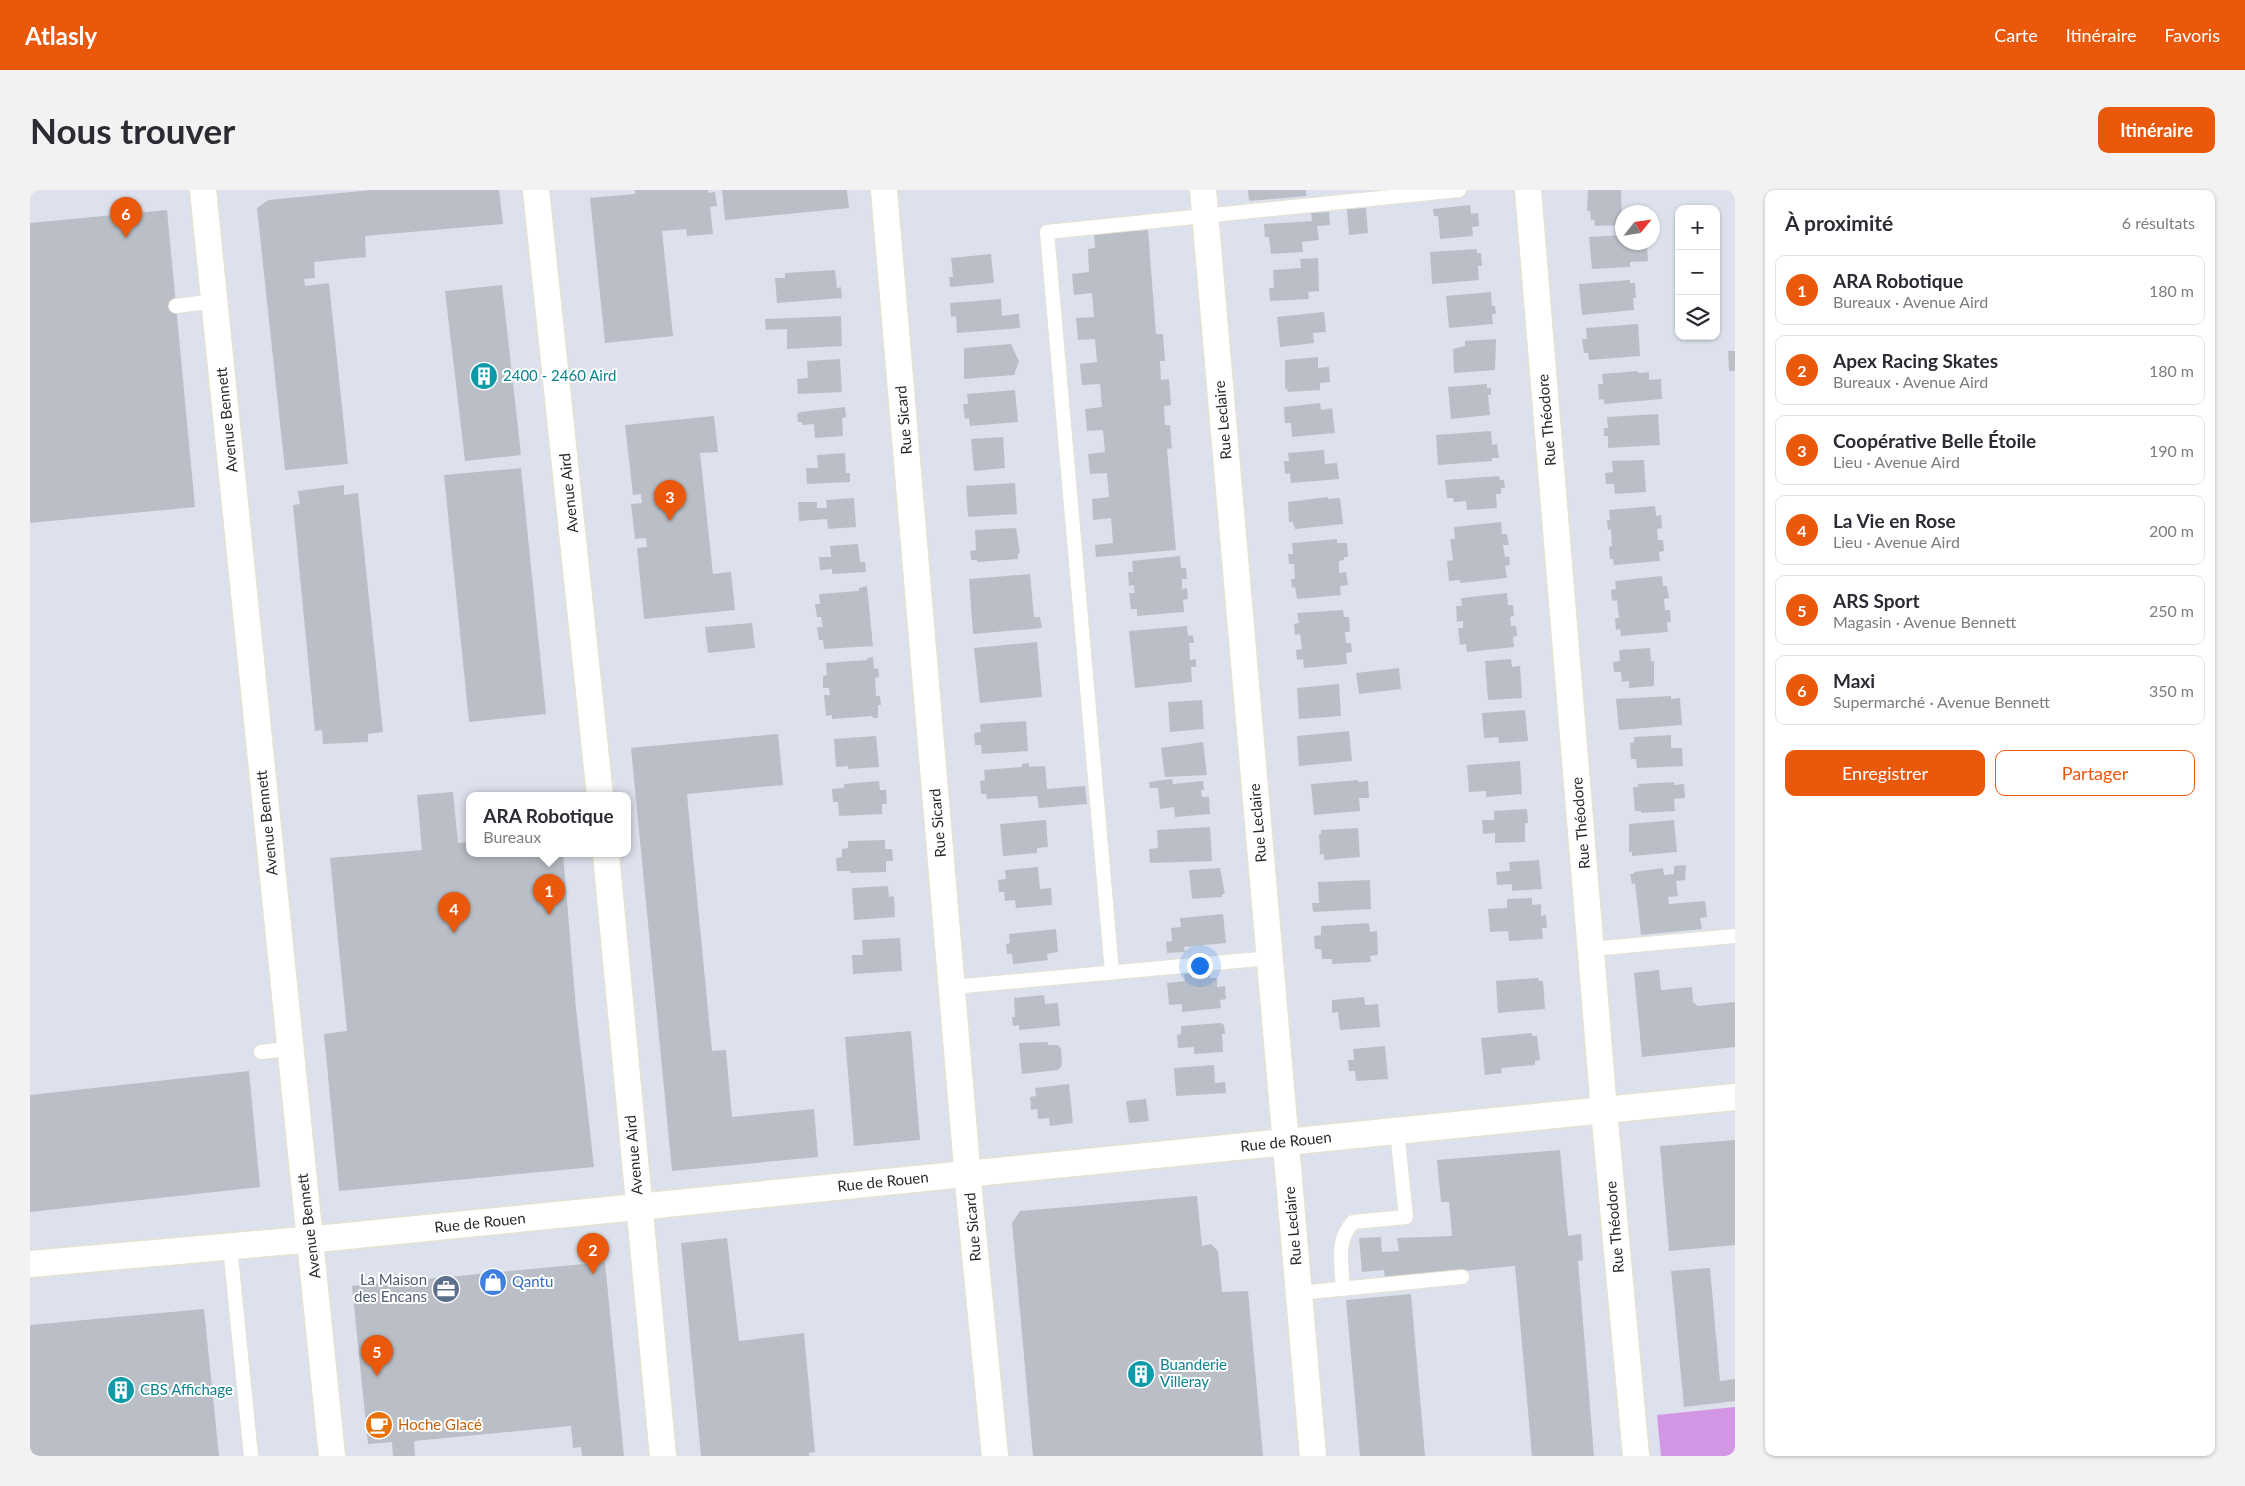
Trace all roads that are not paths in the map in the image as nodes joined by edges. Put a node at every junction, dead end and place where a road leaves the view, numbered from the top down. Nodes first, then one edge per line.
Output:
1 (203, 190) edge
2 (536, 190) edge
3 (884, 190) edge
4 (1202, 190) edge
5 (1459, 190) edge
6 (1528, 190) edge
7 (1205, 216) junction
8 (215, 301) junction
9 (176, 306) dead end
10 (600, 792) edge
11 (606, 857) edge
12 (1735, 936) edge
13 (1591, 949) junction
14 (1270, 958) junction
15 (1112, 972) junction
16 (952, 987) junction
17 (289, 1050) junction
18 (261, 1052) dead end
19 (1735, 1097) edge
20 (1604, 1110) junction
21 (1397, 1131) junction
22 (1285, 1142) junction
23 (968, 1174) junction
24 (639, 1207) junction
25 (311, 1239) junction
26 (230, 1247) junction
27 (30, 1264) edge
28 (1462, 1277) dead end
29 (1343, 1289) junction
30 (1298, 1293) junction
31 (251, 1456) edge
32 (332, 1456) edge
33 (663, 1456) edge
34 (995, 1456) edge
35 (1313, 1456) edge
36 (1636, 1456) edge

1 - 8 street, Avenue Bennett
2 - 10 street, Avenue Aird
3 - 16 street, Rue Sicard
4 - 7 street, Rue Leclaire
5 - 7 lane
6 - 13 street, Rue Théodore
7 - 14 street, Rue Leclaire
7 - 15 lane
8 - 9 lane
8 - 17 street, Avenue Bennett
11 - 24 street, Avenue Aird
12 - 13 lane
13 - 20 street, Rue Théodore
14 - 15 lane
14 - 22 street, Rue Leclaire
15 - 16 lane
16 - 23 street, Rue Sicard
17 - 18 lane
17 - 25 street, Avenue Bennett
19 - 20 street, Rue de Rouen
20 - 21 street, Rue de Rouen
20 - 36 street, Rue Théodore
21 - 22 street, Rue de Rouen
21 - 29 lane
22 - 23 street, Rue de Rouen
22 - 30 street, Rue Leclaire
23 - 24 street, Rue de Rouen
23 - 34 street, Rue Sicard
24 - 25 street, Rue de Rouen
24 - 33 street, Avenue Aird
25 - 26 street, Rue de Rouen
25 - 32 street, Avenue Bennett
26 - 27 street, Rue de Rouen
26 - 31 lane
28 - 29 lane
29 - 30 lane
30 - 35 street, Rue Leclaire

